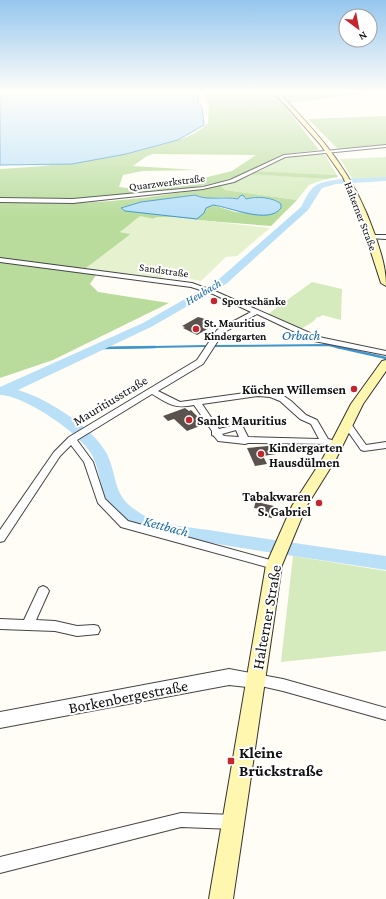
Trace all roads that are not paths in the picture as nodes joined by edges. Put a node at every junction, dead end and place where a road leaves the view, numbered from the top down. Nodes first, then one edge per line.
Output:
1 (314, 134) edge
2 (386, 146) edge
3 (330, 152) junction
4 (0, 200) edge
5 (370, 237) junction
6 (386, 237) edge
7 (0, 260) edge
8 (386, 283) edge
9 (256, 312) junction
10 (386, 353) edge
11 (385, 365) edge
12 (152, 391) junction
13 (197, 402) junction
14 (346, 423) junction
15 (216, 432) junction
16 (74, 438) junction
17 (245, 441) junction
18 (330, 443) junction
19 (386, 445) edge
20 (0, 538) edge
21 (275, 561) junction
22 (42, 591) dead end
23 (0, 624) edge
24 (28, 625) junction
25 (94, 630) dead end
26 (256, 680) junction
27 (386, 714) edge
28 (0, 720) edge
29 (234, 822) junction
30 (0, 865) edge
31 (221, 899) edge

1 - 3 main road, Halterner Straße
2 - 3 street, Quarzwerkstraße
3 - 4 street, Quarzwerkstraße
3 - 5 main road, Halterner Straße
5 - 6 street
5 - 8 main road, Halterner Straße
7 - 9 street, Sandstraße
9 - 10 street, Sandstraße
9 - 12 street, Mauritiusstraße
11 - 14 main road, Halterner Straße
12 - 13 street
12 - 16 street, Mauritiusstraße
13 - 15 street
13 - 18 street
14 - 18 main road, Halterner Straße
14 - 19 street
15 - 17 street
15 - 17 street
16 - 20 street, Mauritiusstraße
16 - 21 street
17 - 18 street
18 - 21 main road, Halterner Straße
21 - 26 main road, Halterner Straße
22 - 24 street
23 - 24 street
24 - 25 street
26 - 27 street
26 - 28 street, Borkenbergestraße
26 - 29 main road, Halterner Straße
29 - 30 street
29 - 31 main road, Halterner Straße

